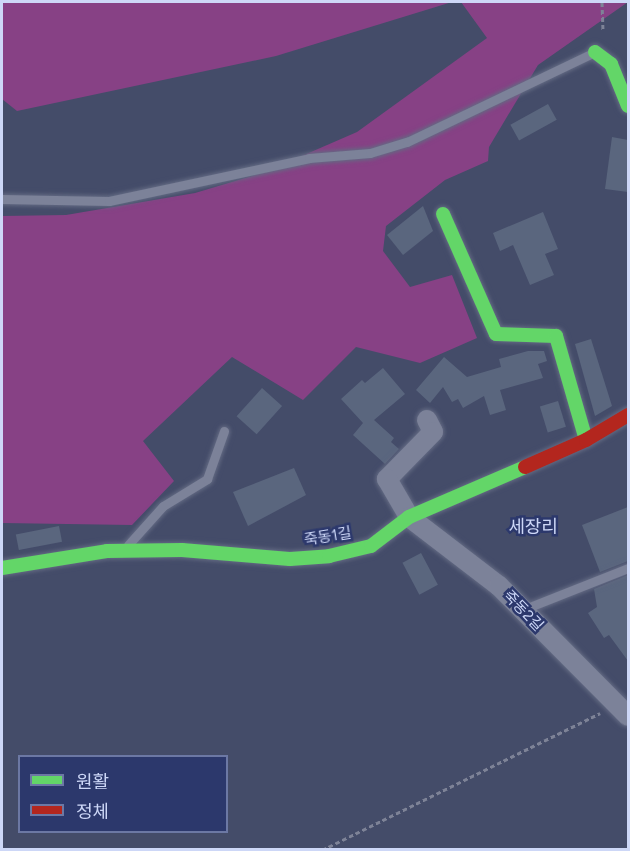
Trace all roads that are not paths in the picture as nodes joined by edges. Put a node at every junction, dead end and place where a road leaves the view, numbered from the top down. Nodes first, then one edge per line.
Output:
1 (595, 52) joint
2 (628, 106) edge
3 (2, 199) edge
4 (443, 214) dead end
5 (628, 415) edge
6 (427, 420) dead end
7 (224, 431) dead end
8 (586, 440) junction
9 (409, 517) junction
10 (123, 551) junction
11 (2, 568) edge
12 (628, 568) edge
13 (522, 610) junction
14 (622, 711) edge

1 - 2 street
1 - 3 lane
4 - 8 street
5 - 8 street, 죽동1길
6 - 9 street
7 - 10 lane
8 - 9 street, 죽동1길
9 - 10 street, 죽동1길
9 - 13 street, 죽동2길
10 - 11 street, 죽동1길
12 - 13 lane
13 - 14 street, 죽동2길

